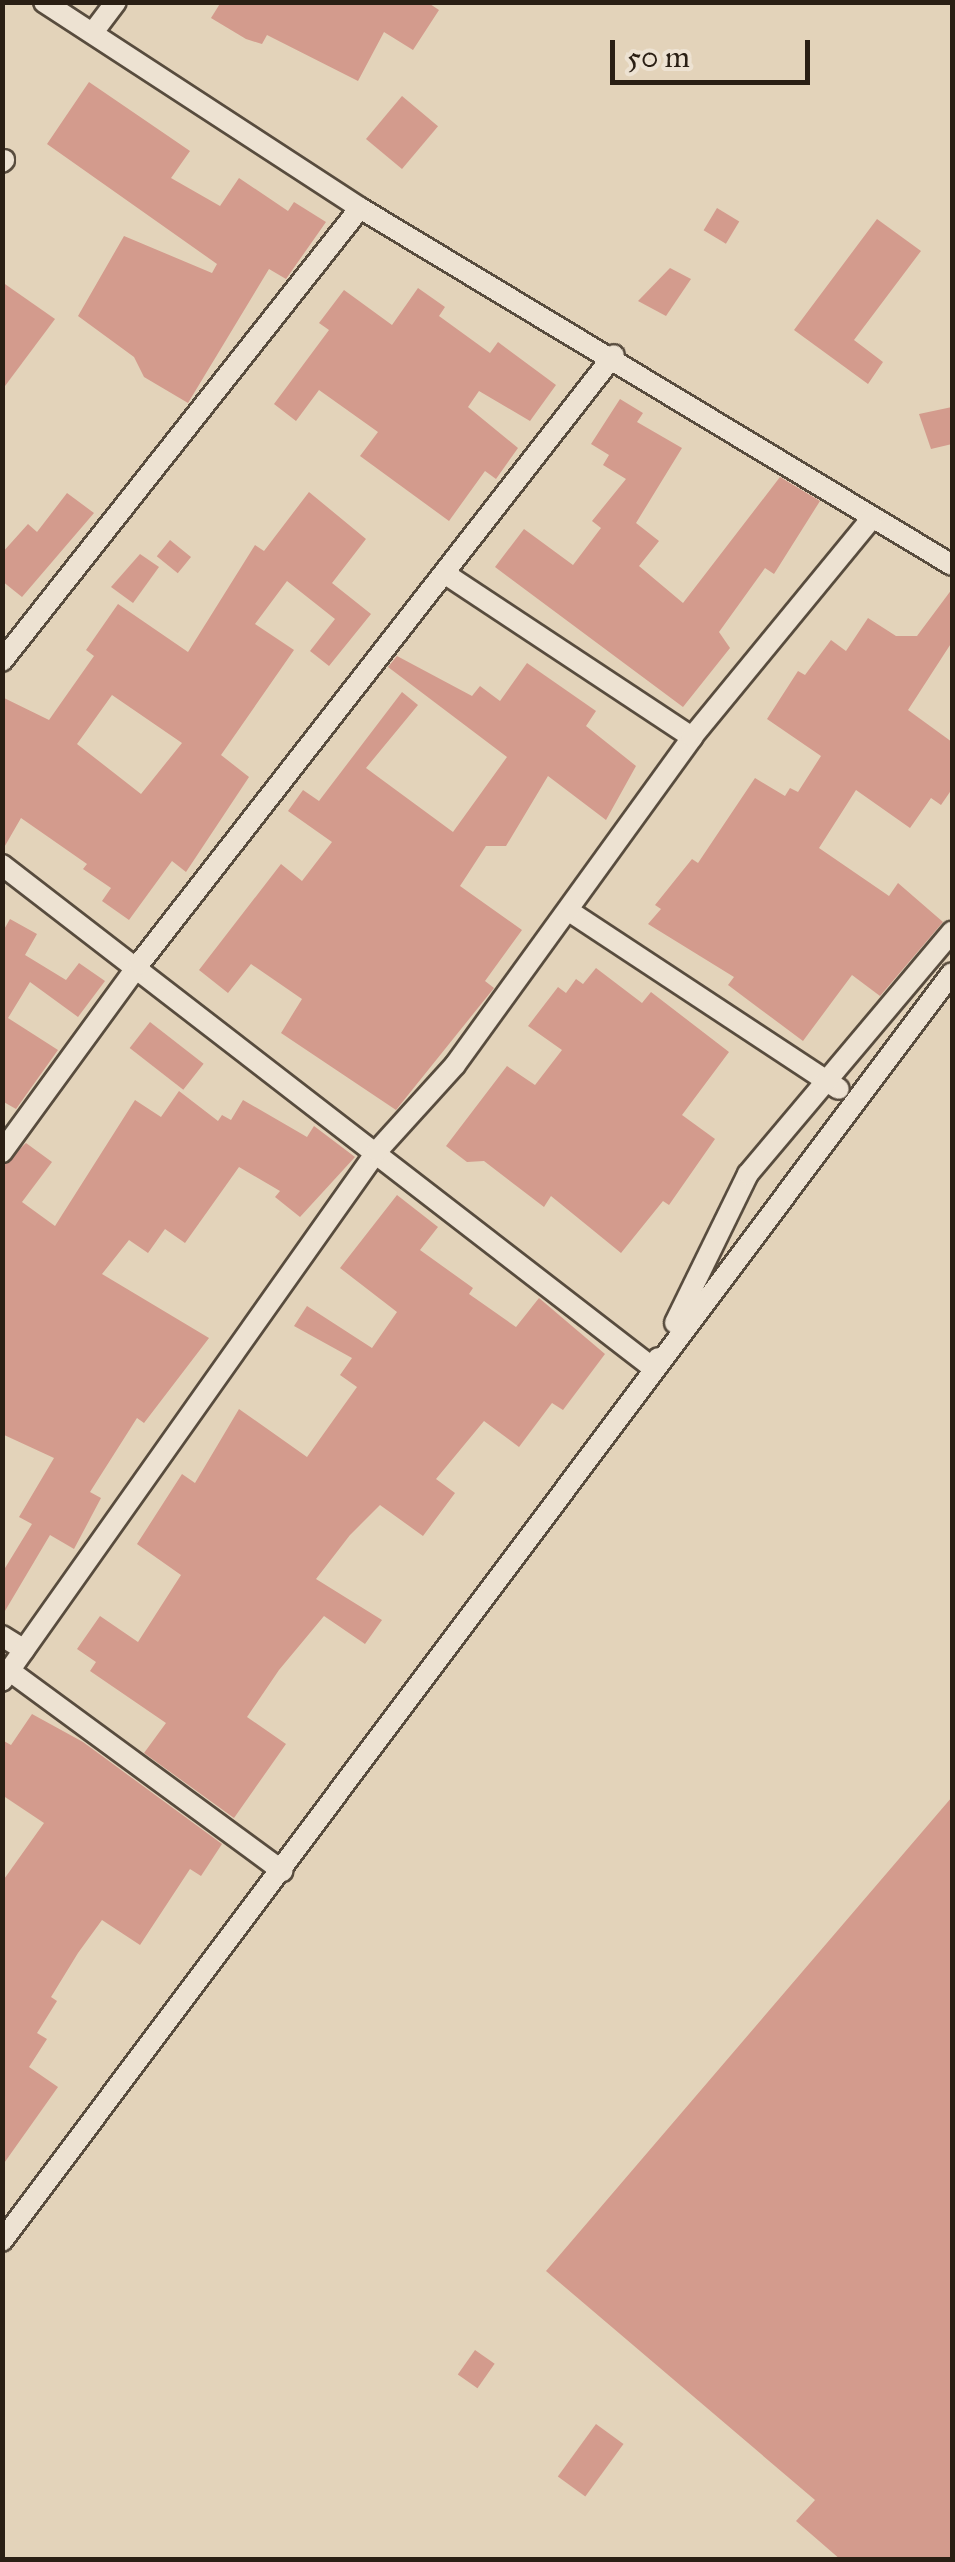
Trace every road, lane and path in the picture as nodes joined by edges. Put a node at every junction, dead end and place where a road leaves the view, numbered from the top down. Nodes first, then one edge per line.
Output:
1 (44, 2) edge
2 (116, 2) edge
3 (94, 31) junction
4 (360, 208) junction
5 (614, 355) junction
6 (872, 518) junction
7 (952, 565) edge
8 (448, 574) junction
9 (2, 661) edge
10 (692, 737) junction
11 (2, 865) edge
12 (570, 911) junction
13 (952, 932) edge
14 (139, 964) junction
15 (952, 973) edge
16 (832, 1084) junction
17 (853, 1098) junction
18 (377, 1151) junction
19 (2, 1152) edge
20 (653, 1368) junction
21 (2, 1636) edge
22 (24, 1650) junction
23 (6, 1676) edge
24 (282, 1870) junction
25 (2, 2241) edge

1 - 3 street
2 - 3 street
3 - 4 street
4 - 5 street
4 - 9 street
5 - 6 street
5 - 8 street
6 - 7 street
6 - 10 street
8 - 10 street
8 - 14 street
10 - 12 street
11 - 14 street
12 - 16 street
12 - 18 street
13 - 16 street
14 - 18 street
14 - 19 street
15 - 17 street
16 - 17 street
16 - 20 street
17 - 20 street
18 - 20 street
18 - 22 street
20 - 24 street
21 - 22 street
22 - 23 street
23 - 24 street
24 - 25 street

